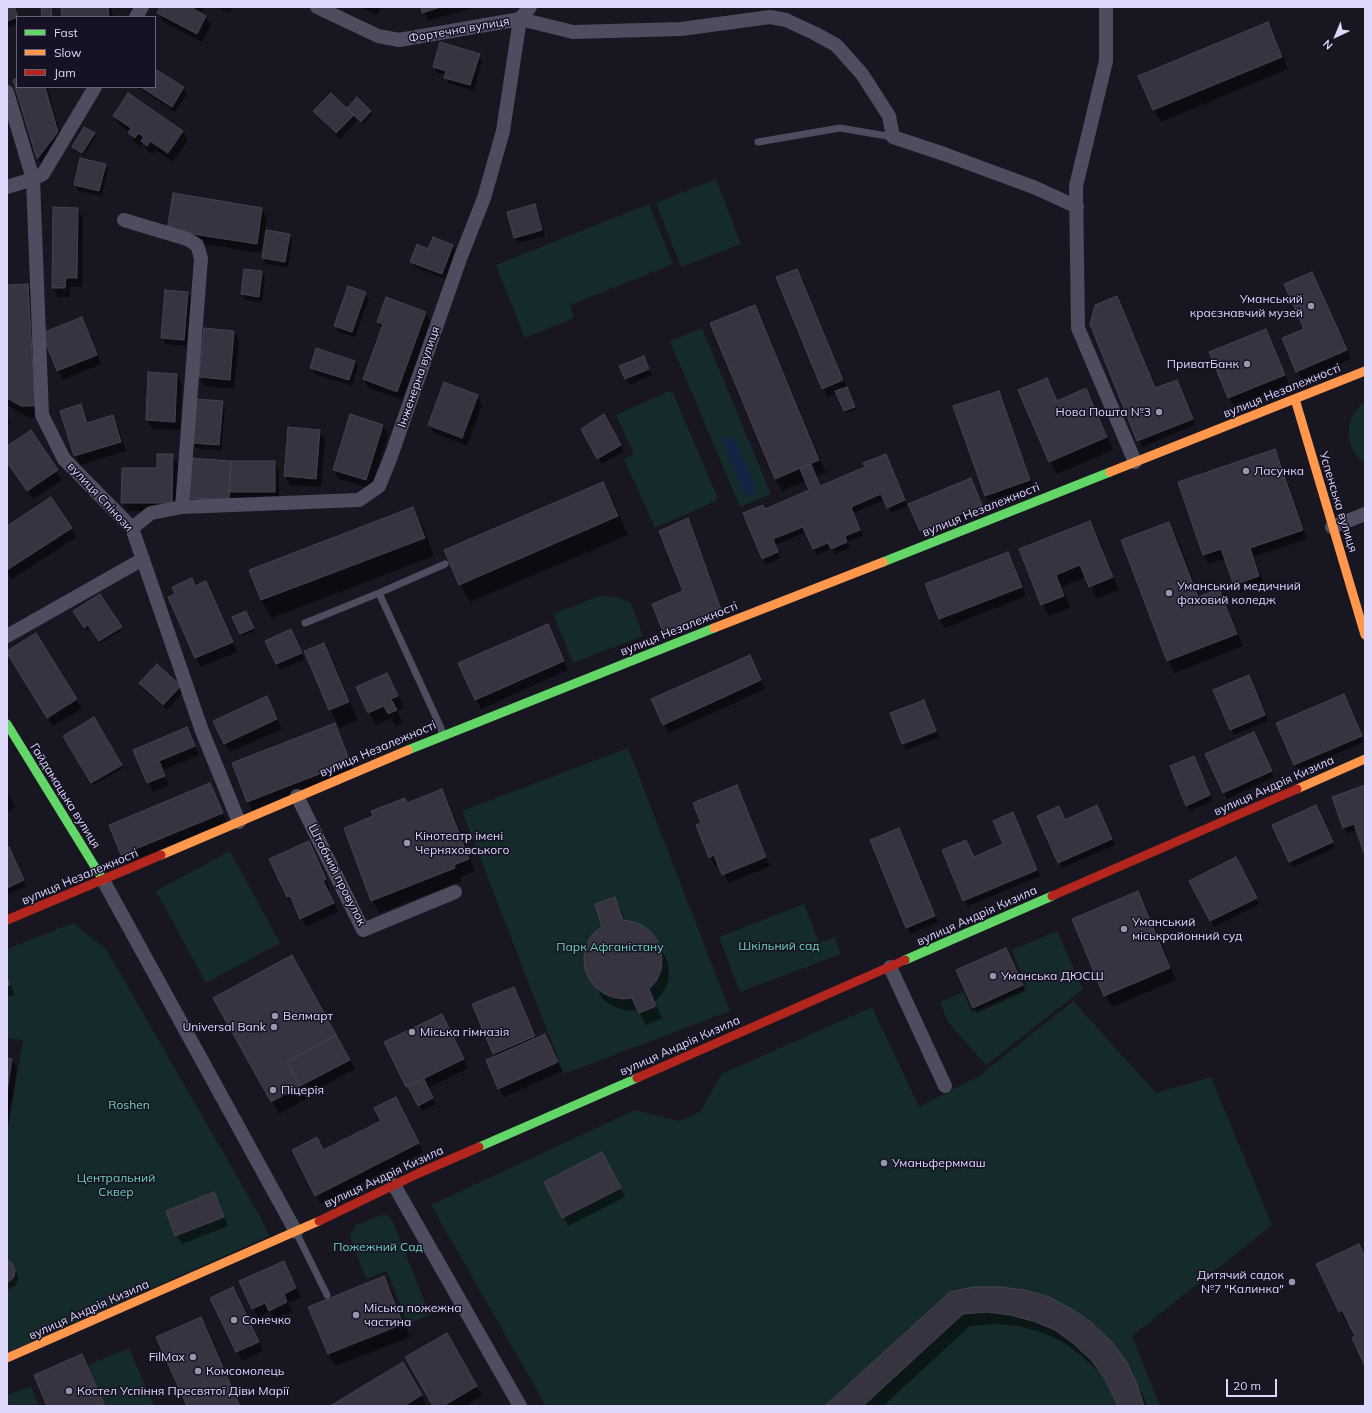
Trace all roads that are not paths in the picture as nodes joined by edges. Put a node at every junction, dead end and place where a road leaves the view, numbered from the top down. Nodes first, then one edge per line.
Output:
1 (142, 7) edge
2 (317, 7) edge
3 (530, 7) edge
4 (1106, 7) edge
5 (137, 16) edge
6 (520, 19) junction
7 (94, 88) edge
8 (7, 92) edge
9 (893, 137) junction
10 (758, 142) dead end
11 (33, 179) junction
12 (7, 187) edge
13 (1077, 207) junction
14 (124, 220) dead end
15 (1365, 371) edge
16 (1295, 399) junction
17 (1135, 462) junction
18 (182, 507) junction
19 (1365, 514) edge
20 (1332, 527) junction
21 (132, 528) junction
22 (143, 559) junction
23 (444, 564) dead end
24 (379, 593) junction
25 (305, 623) dead end
26 (1365, 635) edge
27 (7, 636) edge
28 (7, 724) edge
29 (442, 736) junction
30 (1365, 759) edge
31 (297, 796) junction
32 (239, 822) junction
33 (103, 880) junction
34 (455, 892) dead end
35 (7, 920) edge
36 (890, 967) junction
37 (945, 1086) dead end
38 (394, 1184) junction
39 (296, 1232) junction
40 (327, 1295) dead end
41 (7, 1358) edge
42 (520, 1406) edge

1 - 5 street
2 - 6 street, Фортечна вулиця
3 - 6 street, Фортечна вулиця
4 - 13 street
6 - 9 street
6 - 18 street, Інженерна вулиця
7 - 11 street
8 - 11 street, вулиця Спінози
9 - 10 lane
9 - 13 street
11 - 12 street
11 - 21 street, вулиця Спінози
13 - 17 street
14 - 18 street
15 - 16 street, вулиця Незалежності
16 - 17 street, вулиця Незалежності
16 - 20 street, Успенська вулиця
17 - 29 street, вулиця Незалежності
18 - 21 street, Інженерна вулиця
19 - 20 street
20 - 26 street, Успенська вулиця
21 - 22 street, вулиця Спінози
22 - 27 street
22 - 32 street, вулиця Спінози
23 - 24 lane
24 - 25 lane
24 - 29 lane
28 - 33 street, Гайдамацька вулиця
29 - 31 street, вулиця Незалежності
30 - 36 street, вулиця Андрія Кизила
31 - 32 street, вулиця Незалежності
31 - 34 street, Штабний провулок
32 - 33 street, вулиця Незалежності
33 - 35 street, вулиця Незалежності
33 - 39 street
36 - 37 street
36 - 38 street, вулиця Андрія Кизила
38 - 39 street, вулиця Андрія Кизила
38 - 42 street
39 - 40 lane
39 - 41 street, вулиця Андрія Кизила

